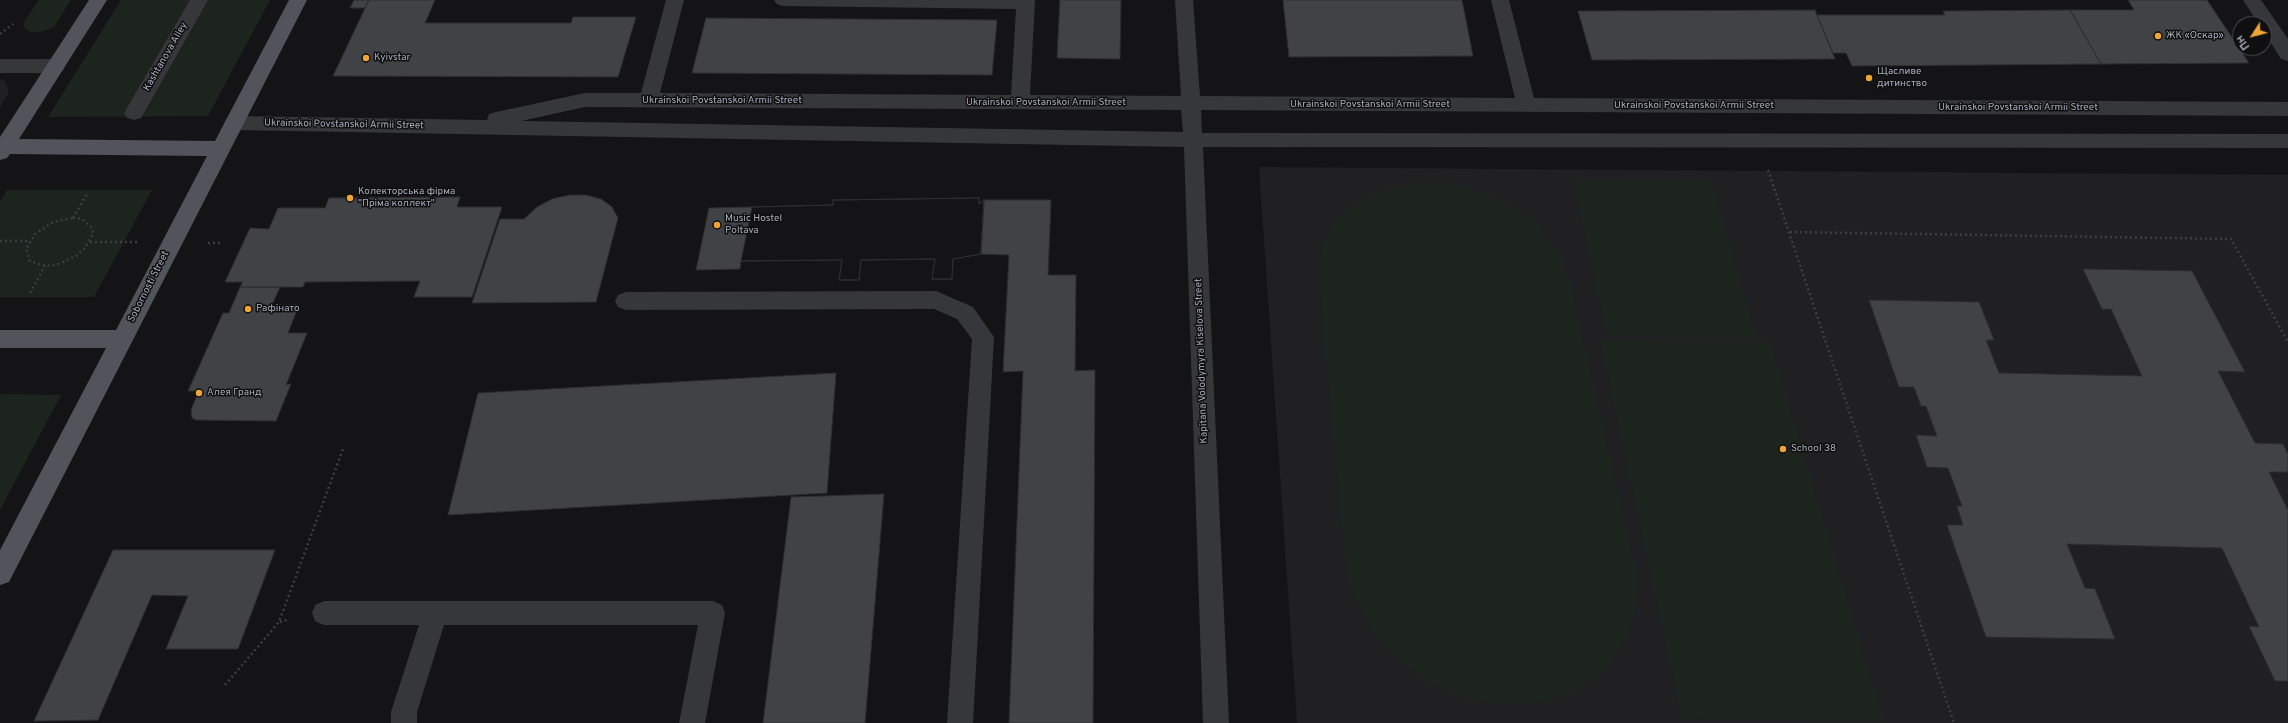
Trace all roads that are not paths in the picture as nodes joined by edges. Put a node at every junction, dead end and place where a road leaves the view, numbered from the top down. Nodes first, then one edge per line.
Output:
1 (98, 0) edge
2 (199, 0) edge
3 (298, 0) edge
4 (675, 0) edge
5 (783, 0) edge
6 (1184, 0) edge
7 (1500, 0) edge
8 (2252, 0) edge
9 (1026, 1) edge
10 (2288, 54) edge
11 (0, 66) edge
12 (56, 66) junction
13 (648, 101) junction
14 (1020, 103) junction
15 (1190, 103) junction
16 (1526, 105) junction
17 (2288, 109) edge
18 (134, 113) dead end
19 (234, 123) junction
20 (454, 127) junction
21 (1193, 140) junction
22 (2288, 141) edge
23 (2, 149) edge
24 (220, 149) junction
25 (626, 302) dead end
26 (0, 339) edge
27 (122, 339) junction
28 (0, 574) edge
29 (324, 613) dead end
30 (435, 613) junction
31 (404, 723) edge
32 (692, 723) edge
33 (960, 723) edge
34 (1216, 723) edge

1 - 12 main road
2 - 18 street, Kashtanova Alley
3 - 19 main road, Sobornosti Street
4 - 13 street
5 - 9 street
6 - 15 street, Kapitana Volodymyra Kiselova Street
7 - 16 street
8 - 10 street
9 - 14 street
11 - 12 street
12 - 23 main road
13 - 14 street, Ukrainskoi Povstanskoi Armii Street
13 - 20 street, Ukrainskoi Povstanskoi Armii Street
14 - 15 street, Ukrainskoi Povstanskoi Armii Street
15 - 16 street, Ukrainskoi Povstanskoi Armii Street
15 - 21 street, Kapitana Volodymyra Kiselova Street
16 - 17 street, Ukrainskoi Povstanskoi Armii Street
19 - 20 street, Ukrainskoi Povstanskoi Armii Street
19 - 24 main road, Sobornosti Street
20 - 21 street, Ukrainskoi Povstanskoi Armii Street
21 - 22 street, Ukrainskoi Povstanskoi Armii Street
21 - 34 street, Kapitana Volodymyra Kiselova Street
23 - 24 main road
24 - 27 main road, Sobornosti Street
25 - 33 street
26 - 27 main road
27 - 28 main road, Sobornosti Street
29 - 30 street
30 - 31 street
30 - 32 street

